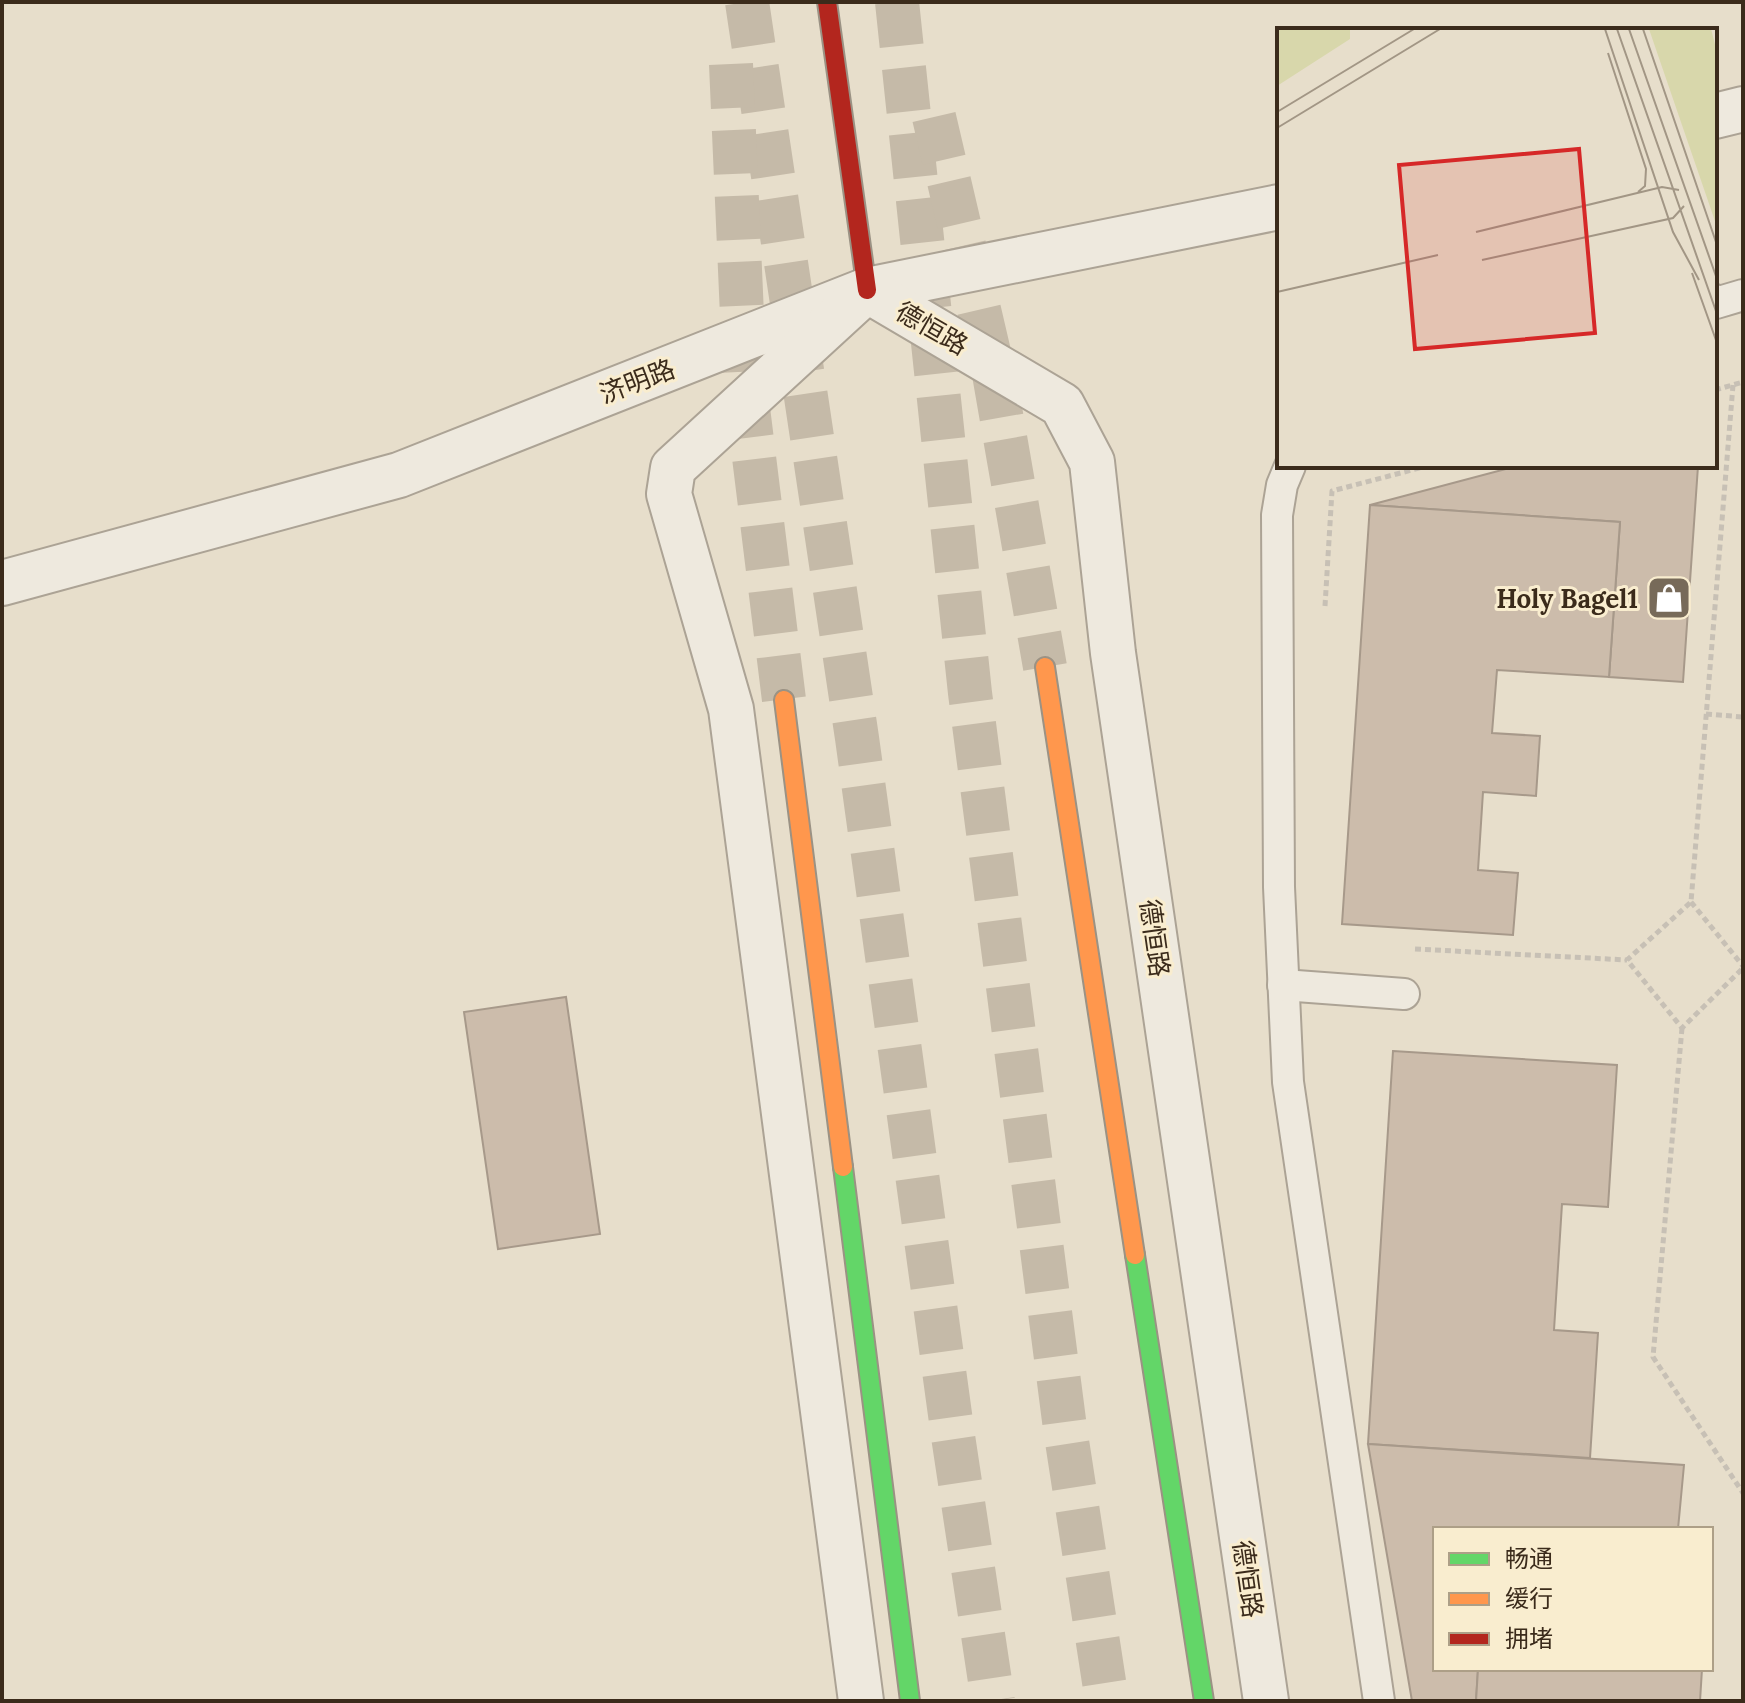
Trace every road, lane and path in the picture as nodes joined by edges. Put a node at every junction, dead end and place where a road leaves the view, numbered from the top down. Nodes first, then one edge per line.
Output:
1 (827, 2) edge
2 (1743, 109) edge
3 (1717, 116) edge
4 (1277, 207) edge
5 (867, 290) junction
6 (1743, 295) edge
7 (1717, 302) edge
8 (1743, 382) edge
9 (1733, 385) junction
10 (1717, 389) edge
11 (1289, 468) edge
12 (1419, 468) edge
13 (2, 583) edge
14 (1325, 617) dead end
15 (1045, 667) tunnel mouth
16 (784, 700) tunnel mouth
17 (1706, 714) junction
18 (1743, 717) edge
19 (1691, 902) junction
20 (1403, 948) dead end
21 (1627, 960) junction
22 (1743, 967) edge
23 (1283, 985) junction
24 (1404, 994) dead end
25 (1682, 1028) junction
26 (1743, 1493) edge
27 (861, 1701) edge
28 (910, 1701) edge
29 (1204, 1701) edge
30 (1266, 1701) edge
31 (1379, 1701) edge

1 - 5 main road, 德恒路
2 - 3 street
4 - 5 street, 济明路
5 - 13 street, 济明路
5 - 27 street, 德恒路
5 - 30 street, 德恒路
6 - 7 lane
8 - 9 path
9 - 10 path
9 - 17 path
11 - 23 lane
12 - 14 path
15 - 29 main road
16 - 28 main road
17 - 18 path
17 - 19 path
19 - 21 path
19 - 22 path
20 - 21 path
21 - 25 path
22 - 25 path
23 - 24 lane
23 - 31 lane
25 - 26 path

